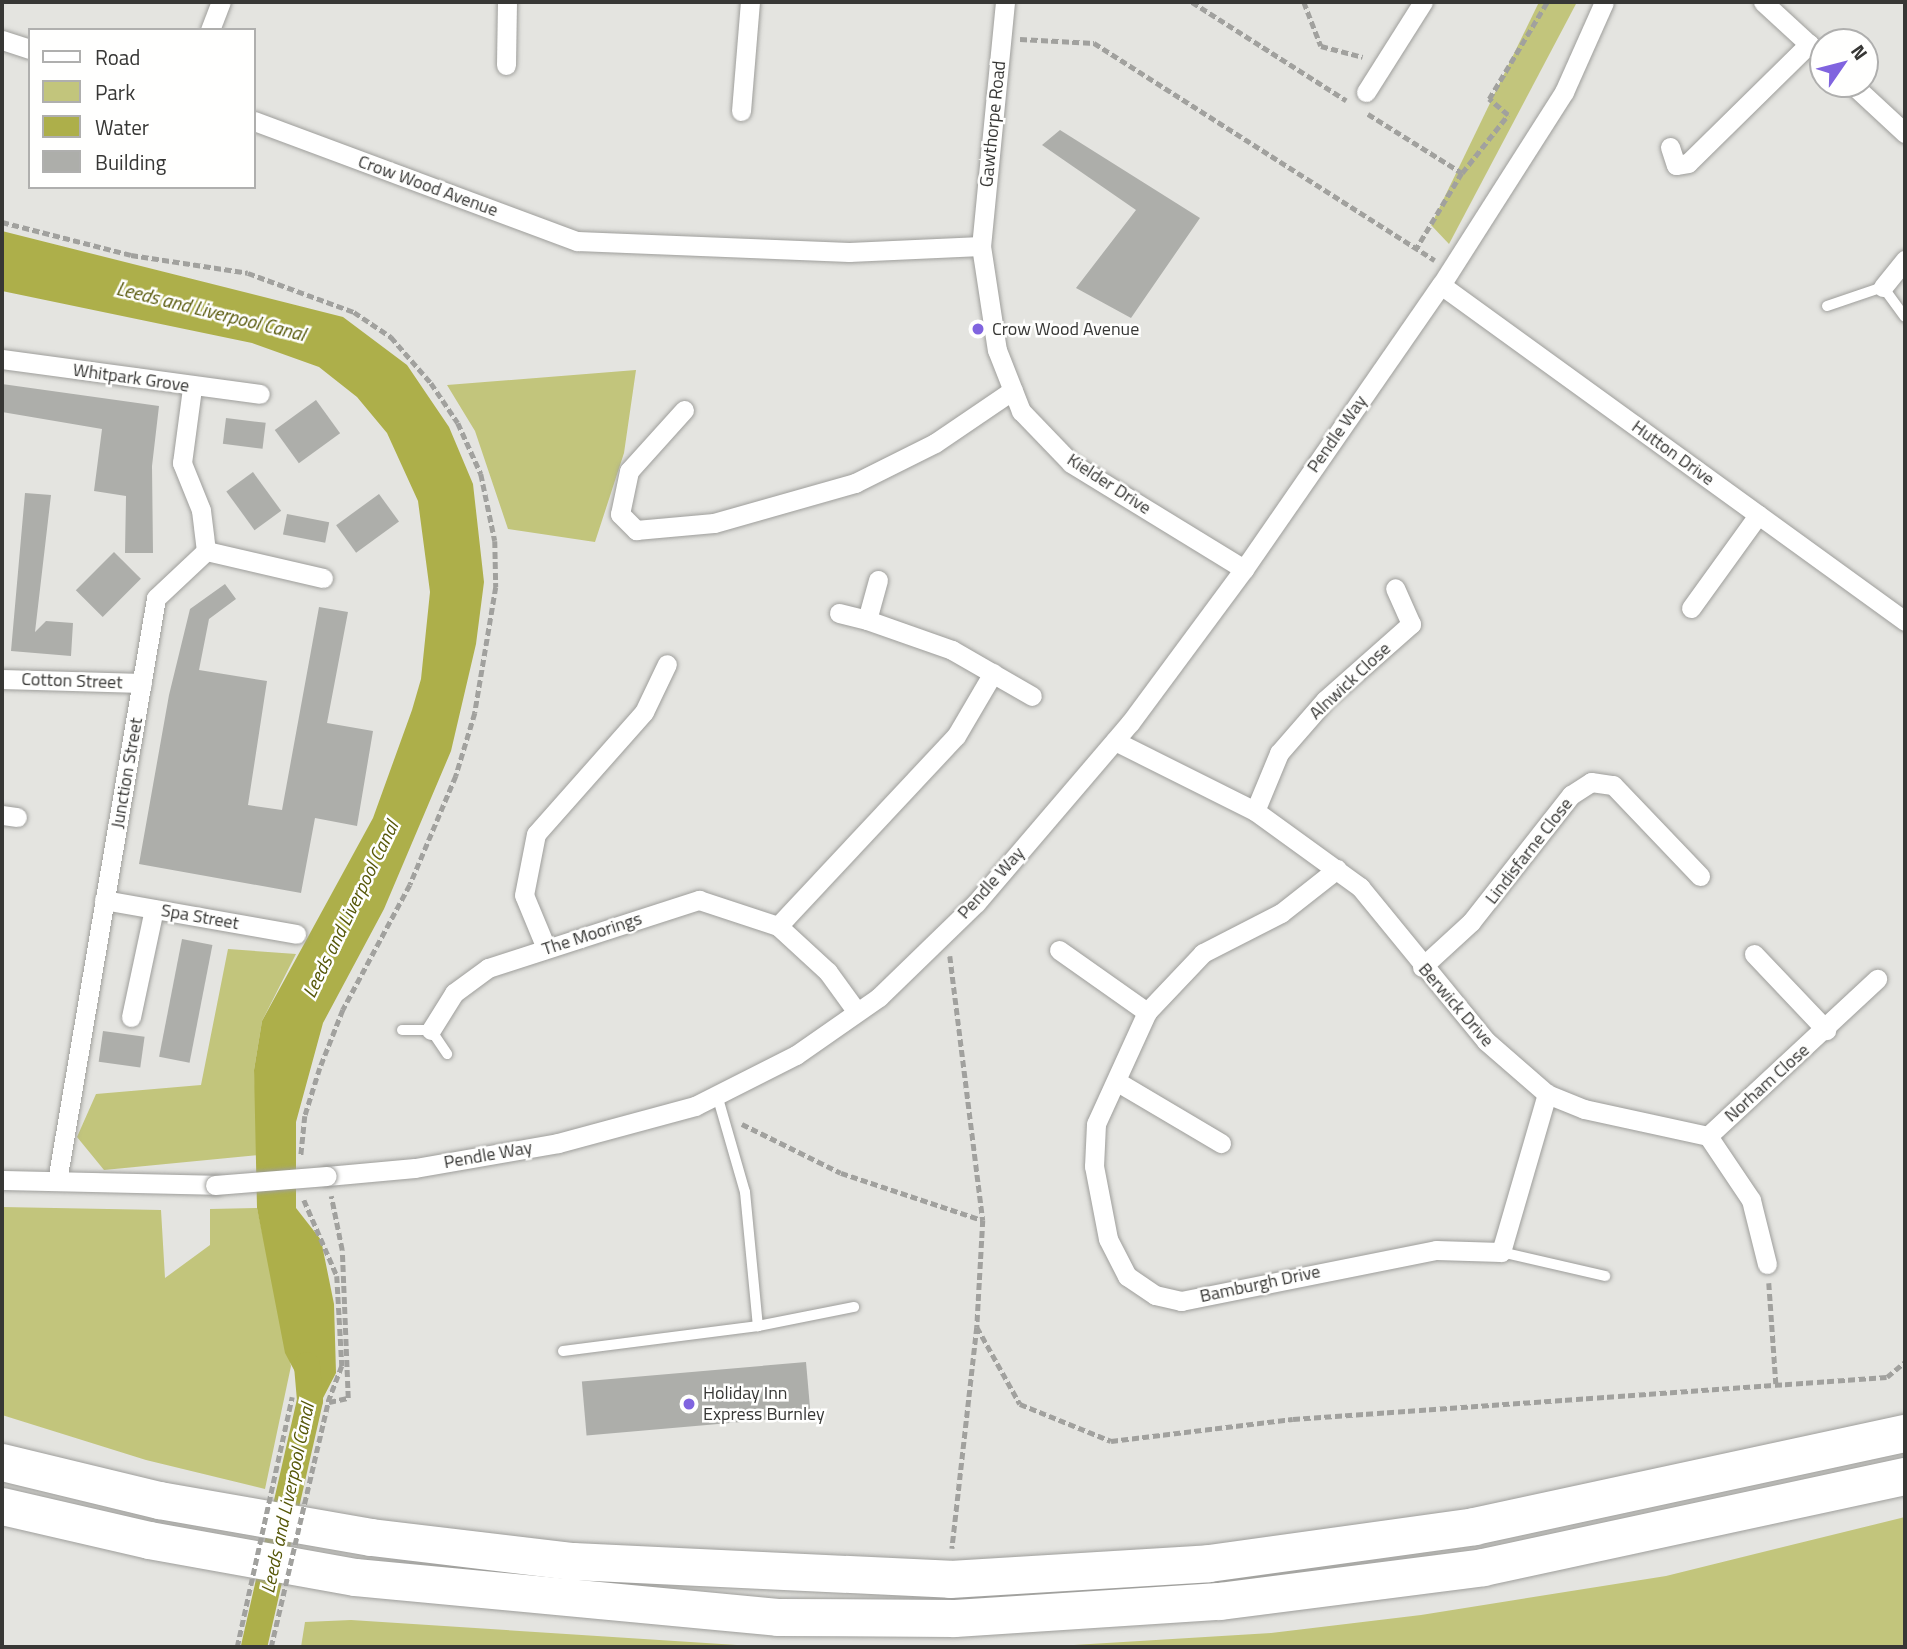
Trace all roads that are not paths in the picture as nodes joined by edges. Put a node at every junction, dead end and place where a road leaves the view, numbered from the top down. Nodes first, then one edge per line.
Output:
1 (221, 2) edge
2 (508, 2) edge
3 (750, 2) edge
4 (1005, 2) edge
5 (1423, 2) edge
6 (1604, 2) edge
7 (1763, 2) edge
8 (211, 28) edge
9 (2, 40) edge
10 (1809, 45) edge
11 (28, 48) edge
12 (1809, 57) edge
13 (506, 65) dead end
14 (1366, 92) dead end
15 (1867, 98) edge
16 (741, 111) dead end
17 (256, 122) edge
18 (1905, 133) edge
19 (1670, 146) dead end
20 (981, 246) junction
21 (1905, 260) edge
22 (1446, 277) junction
23 (1883, 287) junction
24 (1827, 306) dead end
25 (1905, 317) edge
26 (2, 359) edge
27 (192, 388) junction
28 (1013, 390) junction
29 (260, 394) dead end
30 (684, 410) dead end
31 (1758, 515) junction
32 (206, 551) junction
33 (1244, 569) junction
34 (323, 578) dead end
35 (878, 580) dead end
36 (1395, 588) dead end
37 (1691, 608) dead end
38 (839, 613) dead end
39 (867, 620) junction
40 (1905, 621) edge
41 (667, 664) dead end
42 (993, 673) junction
43 (2, 679) edge
44 (142, 683) junction
45 (1032, 696) dead end
46 (1115, 741) junction
47 (1255, 811) junction
48 (1337, 869) junction
49 (1700, 876) dead end
50 (104, 900) junction
51 (154, 909) junction
52 (778, 926) junction
53 (296, 934) dead end
54 (545, 948) junction
55 (1059, 950) dead end
56 (1754, 954) dead end
57 (1422, 967) junction
58 (1877, 979) dead end
59 (857, 1012) junction
60 (1147, 1012) junction
61 (131, 1017) dead end
62 (402, 1030) dead end
63 (431, 1030) junction
64 (1826, 1030) junction
65 (447, 1054) dead end
66 (1116, 1081) junction
67 (1547, 1094) junction
68 (716, 1095) junction
69 (1708, 1136) junction
70 (1221, 1143) dead end
71 (2, 1180) edge
72 (57, 1181) junction
73 (1502, 1252) junction
74 (1768, 1265) road end
75 (1605, 1276) dead end
76 (854, 1307) dead end
77 (758, 1326) junction
78 (563, 1351) dead end
79 (1901, 1434) edge
80 (2, 1462) edge
81 (1893, 1479) edge
82 (2, 1506) edge

1 - 8 street
2 - 13 street
3 - 16 street
4 - 20 street, Gawthorpe Road
5 - 14 street
6 - 22 street, Pendle Way
7 - 10 street
9 - 11 street
12 - 19 street
15 - 18 street
17 - 20 street, Crow Wood Avenue
20 - 28 street, Kielder Drive
21 - 23 street
22 - 31 street, Hutton Drive
22 - 33 street, Pendle Way
23 - 24 lane
23 - 25 lane
26 - 27 street, Whitpark Grove
27 - 29 street, Whitpark Grove
27 - 32 street
28 - 30 street
28 - 33 street, Kielder Drive
31 - 37 street
31 - 40 street, Hutton Drive
32 - 34 street
32 - 44 street, Junction Street
33 - 46 street, Pendle Way
35 - 39 street
36 - 47 street, Alnwick Close
38 - 39 street
39 - 42 street
41 - 54 street
42 - 45 street
42 - 52 street
43 - 44 street, Cotton Street
44 - 50 street, Junction Street
46 - 47 street, Berwick Drive
46 - 59 street, Pendle Way
47 - 48 street, Berwick Drive
48 - 57 street, Berwick Drive
48 - 60 street, Bamburgh Drive
49 - 57 street, Lindisfarne Close
50 - 51 street, Spa Street
50 - 72 street, Junction Street
51 - 53 street, Spa Street
51 - 61 street
52 - 54 street, The Moorings
52 - 59 street, The Moorings
54 - 63 street, The Moorings
55 - 60 street
56 - 64 street, Norham Close
57 - 67 street, Berwick Drive
58 - 64 street, Norham Close
59 - 68 street, Pendle Way
60 - 66 street, Bamburgh Drive
62 - 63 lane
63 - 65 lane
64 - 69 street, Norham Close
66 - 70 street
66 - 73 street, Bamburgh Drive
67 - 69 street, Berwick Drive
67 - 73 street
68 - 72 street, Pendle Way, bridge
68 - 77 lane
69 - 74 street
71 - 72 street, Pendle Way
73 - 75 lane
76 - 77 lane
77 - 78 lane
79 - 80 highway
81 - 82 highway

